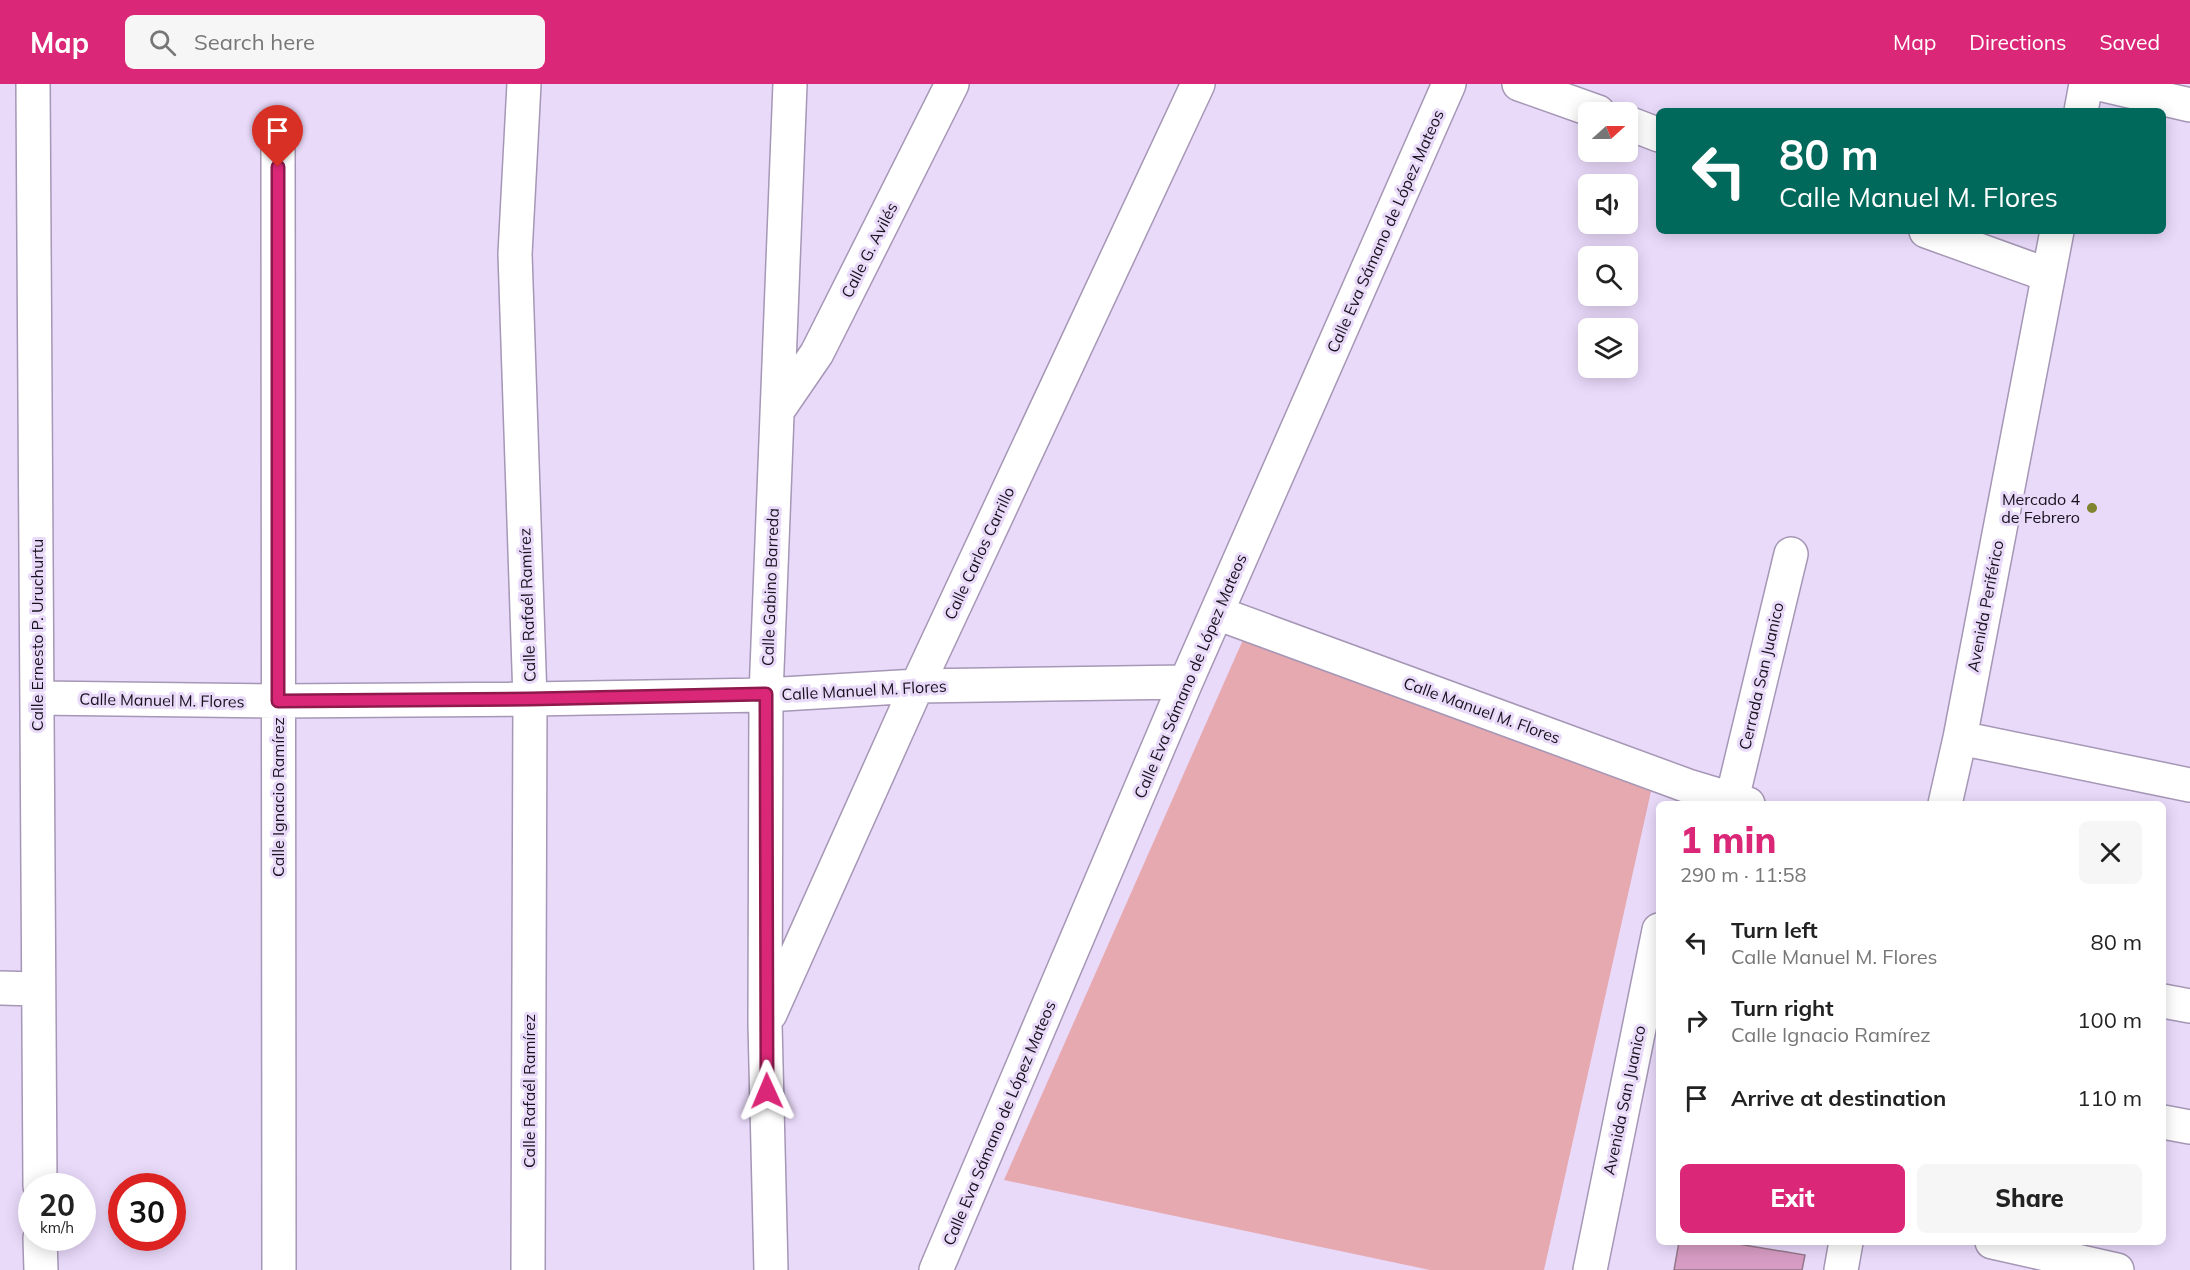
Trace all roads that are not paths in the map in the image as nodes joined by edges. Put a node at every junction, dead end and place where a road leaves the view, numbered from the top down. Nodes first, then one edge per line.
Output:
1 (33, 84) edge
2 (524, 84) edge
3 (790, 84) edge
4 (952, 84) edge
5 (1198, 84) edge
6 (1449, 84) edge
7 (1519, 84) edge
8 (2086, 84) edge
9 (2099, 84) edge
10 (1578, 105) edge
11 (2190, 105) edge
12 (2082, 108) edge
13 (1638, 127) edge
14 (1656, 134) edge
15 (278, 144) dead end
16 (1934, 234) edge
17 (2056, 234) edge
18 (2048, 275) junction
19 (778, 410) junction
20 (1791, 554) dead end
21 (1217, 613) junction
22 (1186, 682) junction
23 (917, 686) junction
24 (766, 694) junction
25 (38, 698) junction
26 (530, 699) junction
27 (278, 701) junction
28 (1960, 738) junction
29 (2190, 785) edge
30 (1687, 795) edge
31 (1732, 801) edge
32 (1740, 801) edge
33 (1946, 801) edge
34 (1656, 945) edge
35 (0, 988) edge
36 (37, 988) junction
37 (2166, 1002) edge
38 (2190, 1006) edge
39 (765, 1024) junction
40 (2166, 1122) edge
41 (2190, 1126) edge
42 (40, 1173) edge
43 (1845, 1245) edge
44 (2005, 1245) edge
45 (40, 1251) edge
46 (40, 1270) edge
47 (279, 1270) edge
48 (528, 1270) edge
49 (771, 1270) edge
50 (936, 1270) edge
51 (1590, 1270) edge
52 (1841, 1270) edge
53 (2117, 1270) edge

1 - 25 street, Calle Ernesto P. Uruchurtu
2 - 26 street, Calle Rafaél Ramírez
3 - 19 street, Calle Gabino Barreda
4 - 19 street, Calle G. Avilés
5 - 23 street, Calle Carlos Carrillo
6 - 21 street, Calle Eva Sámano de López Mateos
7 - 10 street
8 - 12 street
9 - 11 street
13 - 14 street
15 - 27 street, Calle Ignacio Ramírez
16 - 18 street
17 - 18 street, Avenida Periférico
18 - 28 street, Avenida Periférico
19 - 24 street, Calle Gabino Barreda
20 - 32 street, Cerrada San Juanico
21 - 22 street, Calle Eva Sámano de López Mateos
21 - 30 street, Calle Manuel M. Flores
22 - 23 street, Calle Manuel M. Flores
22 - 50 street, Calle Eva Sámano de López Mateos
23 - 24 street, Calle Manuel M. Flores
23 - 39 street, Calle Carlos Carrillo
24 - 26 street, Calle Manuel M. Flores
24 - 39 street, Calle Gabino Barreda
25 - 27 street, Calle Manuel M. Flores
25 - 36 street, Calle Ernesto P. Uruchurtu
26 - 27 street, Calle Manuel M. Flores
26 - 48 street, Calle Rafaél Ramírez
27 - 47 street, Calle Ignacio Ramírez
28 - 29 street
28 - 33 street, Avenida Periférico
30 - 31 street, Calle Manuel M. Flores
34 - 51 street, Avenida San Juanico
35 - 36 street
36 - 42 street, Calle Ernesto P. Uruchurtu
37 - 38 street
39 - 49 street, Calle Gabino Barreda
40 - 41 street
43 - 52 street
44 - 53 street
45 - 46 street

